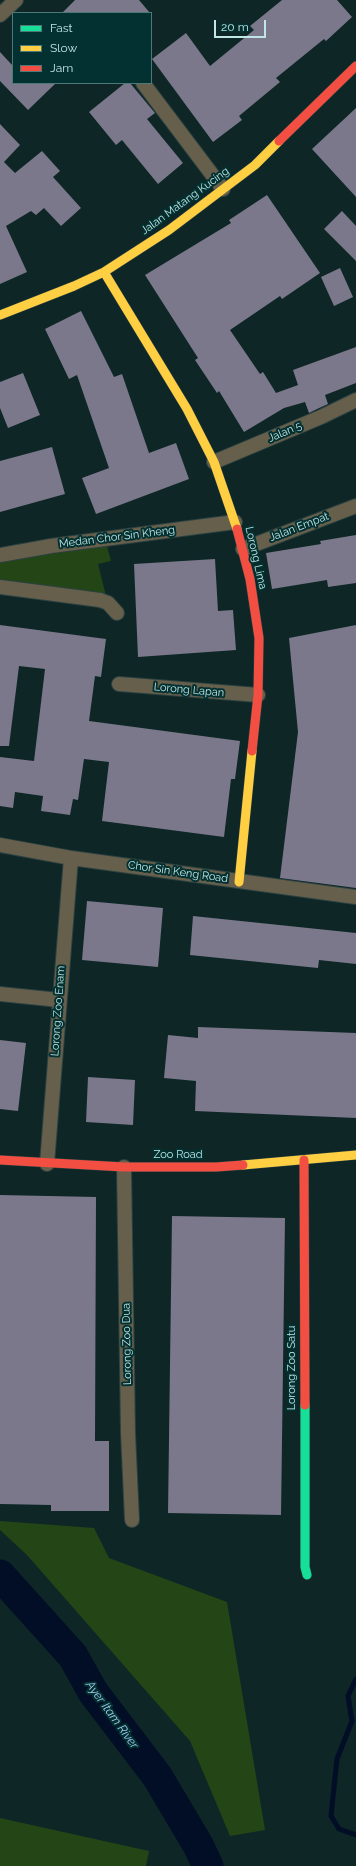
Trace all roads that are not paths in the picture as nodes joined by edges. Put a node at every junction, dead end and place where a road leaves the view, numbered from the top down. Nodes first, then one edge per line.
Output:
1 (16, 0) edge
2 (0, 15) edge
3 (356, 66) edge
4 (144, 84) edge
5 (223, 189) junction
6 (104, 272) junction
7 (0, 315) edge
8 (356, 400) edge
9 (214, 462) junction
10 (356, 506) edge
11 (235, 522) junction
12 (243, 549) junction
13 (0, 555) edge
14 (0, 587) edge
15 (117, 613) dead end
16 (119, 684) dead end
17 (258, 695) junction
18 (0, 845) edge
19 (71, 858) junction
20 (239, 882) junction
21 (356, 897) edge
22 (0, 994) edge
23 (59, 1000) junction
24 (356, 1155) edge
25 (0, 1160) edge
26 (304, 1160) junction
27 (47, 1164) junction
28 (124, 1167) junction
29 (132, 1520) dead end
30 (307, 1575) dead end

1 - 2 street
3 - 5 street, Jalan Matang Kucing
4 - 5 street
5 - 6 street, Jalan Matang Kucing
6 - 7 street, Jalan Matang Kucing
6 - 9 street, Lorong Lima
8 - 9 street, Jalan 5
9 - 11 street, Lorong Lima
10 - 12 street, Jalan Empat
11 - 12 street, Lorong Lima
11 - 13 street, Medan Chor Sin Kheng
12 - 17 street, Lorong Lima
14 - 15 street
16 - 17 street, Lorong Lapan
17 - 20 street, Lorong Lima
18 - 19 street, Chor Sin Keng Road
19 - 20 street, Chor Sin Keng Road
19 - 23 street, Lorong Zoo Enam
20 - 21 street, Chor Sin Keng Road
22 - 23 street
23 - 27 street, Lorong Zoo Enam
24 - 26 street, Zoo Road
25 - 27 street, Zoo Road
26 - 28 street, Zoo Road
26 - 30 street, Lorong Zoo Satu
27 - 28 street, Zoo Road
28 - 29 street, Lorong Zoo Dua

